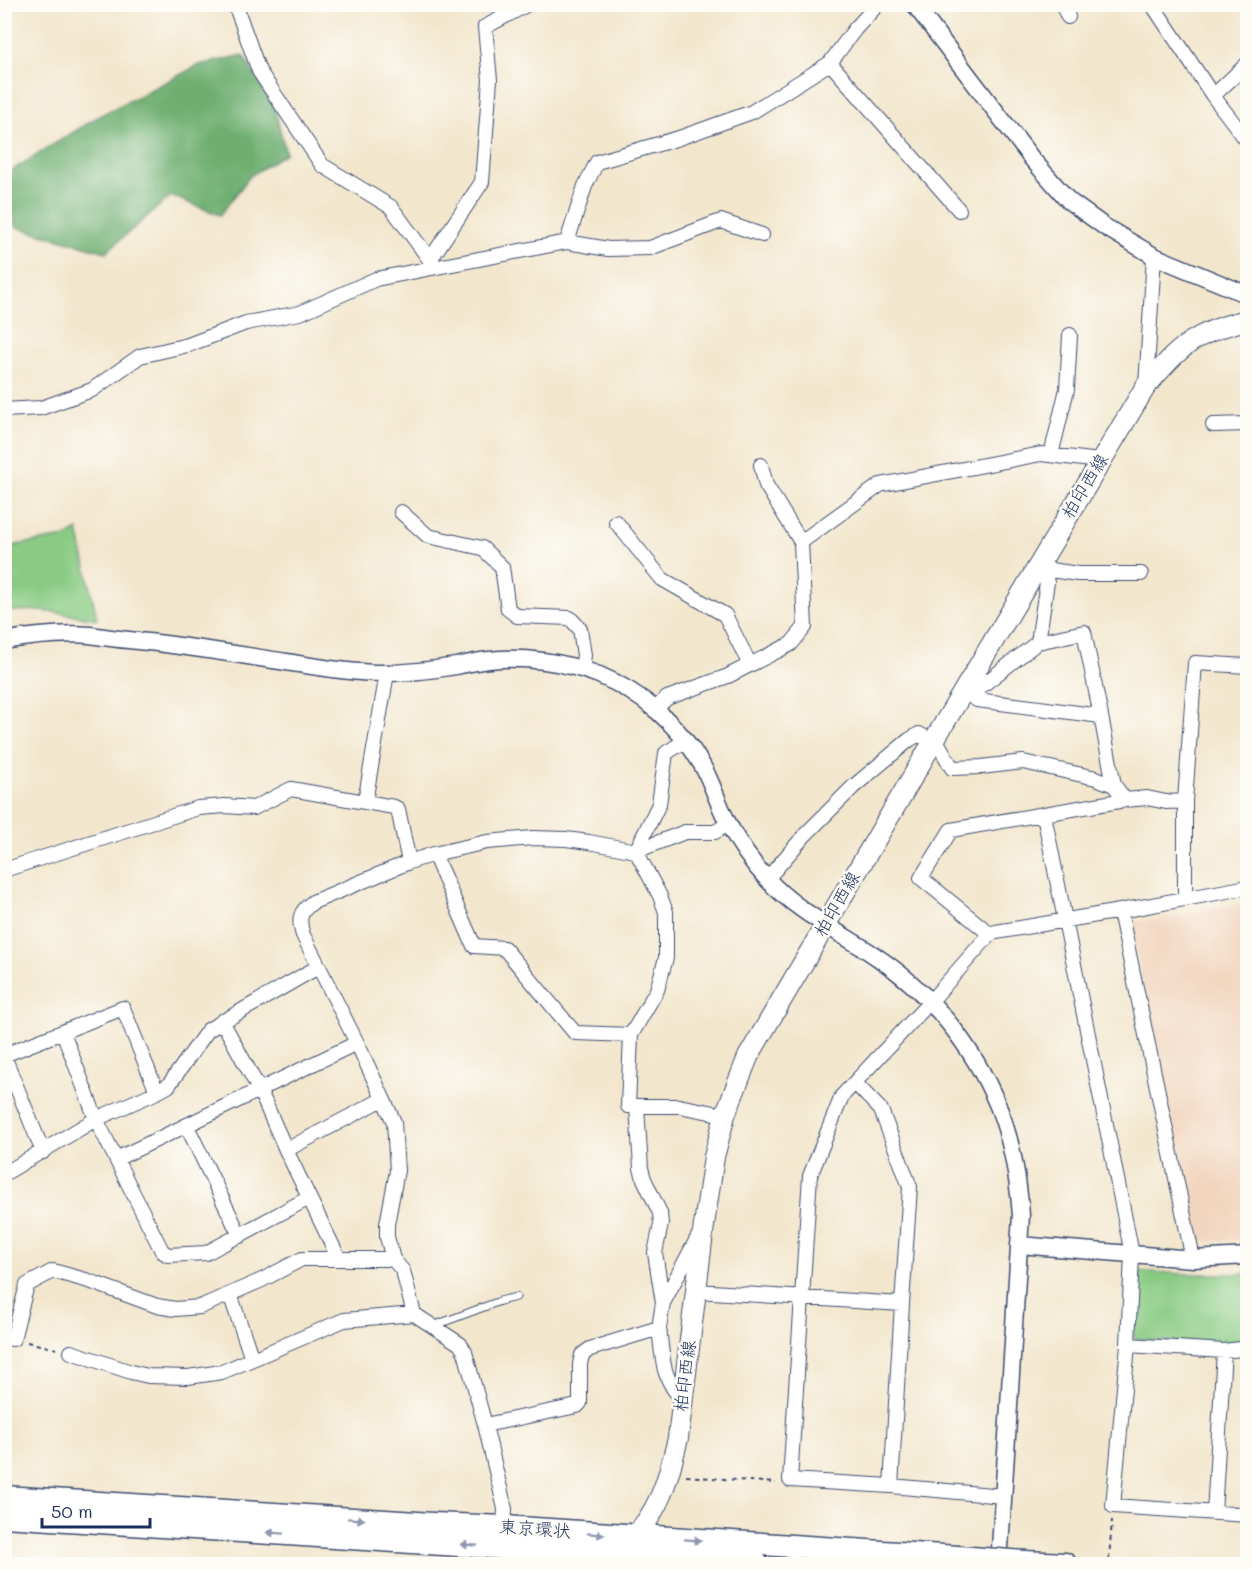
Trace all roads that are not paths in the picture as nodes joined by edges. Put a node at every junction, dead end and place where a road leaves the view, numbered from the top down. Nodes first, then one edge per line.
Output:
1 (235, 4) edge
2 (528, 4) edge
3 (878, 4) edge
4 (914, 4) edge
5 (1152, 4) edge
6 (830, 63) junction
7 (1248, 63) edge
8 (1213, 96) junction
9 (1248, 142) edge
10 (959, 210) dead end
11 (762, 235) dead end
12 (567, 242) junction
13 (1154, 256) junction
14 (431, 264) junction
15 (1248, 295) edge
16 (1248, 320) edge
17 (1070, 335) dead end
18 (1146, 386) junction
19 (4, 410) edge
20 (1248, 424) edge
21 (1213, 425) dead end
22 (1051, 455) junction
23 (1100, 461) junction
24 (761, 465) dead end
25 (401, 512) dead end
26 (616, 522) dead end
27 (801, 542) junction
28 (1036, 568) junction
29 (1141, 574) dead end
30 (4, 641) edge
31 (1038, 642) junction
32 (750, 665) junction
33 (1248, 666) edge
34 (582, 669) junction
35 (387, 673) junction
36 (970, 696) junction
37 (655, 709) junction
38 (1101, 716) junction
39 (685, 741) junction
40 (933, 742) junction
41 (1114, 785) junction
42 (1125, 800) junction
43 (1185, 801) junction
44 (364, 802) junction
45 (1044, 815) junction
46 (728, 824) junction
47 (636, 851) junction
48 (434, 854) junction
49 (409, 862) junction
50 (4, 870) edge
51 (767, 879) junction
52 (1248, 887) edge
53 (1185, 899) junction
54 (1120, 911) junction
55 (1066, 920) junction
56 (825, 924) junction
57 (990, 934) junction
58 (318, 967) junction
59 (930, 1002) junction
60 (222, 1021) junction
61 (63, 1032) junction
62 (632, 1035) junction
63 (357, 1043) junction
64 (4, 1056) edge
65 (855, 1083) junction
66 (259, 1089) junction
67 (157, 1092) junction
68 (383, 1099) junction
69 (637, 1107) junction
70 (724, 1115) junction
71 (96, 1119) junction
72 (187, 1126) junction
73 (286, 1150) junction
74 (43, 1152) junction
75 (116, 1159) junction
76 (4, 1174) edge
77 (309, 1198) junction
78 (704, 1225) junction
79 (240, 1236) junction
80 (1019, 1245) junction
81 (1132, 1254) junction
82 (1248, 1256) edge
83 (339, 1259) junction
84 (393, 1259) junction
85 (1192, 1259) junction
86 (696, 1291) junction
87 (230, 1294) junction
88 (516, 1297) dead end
89 (801, 1299) junction
90 (663, 1303) junction
91 (902, 1304) junction
92 (414, 1314) junction
93 (433, 1326) junction
94 (660, 1328) junction
95 (9, 1339) edge
96 (1128, 1345) junction
97 (1248, 1348) edge
98 (1224, 1351) junction
99 (71, 1352) road end
100 (252, 1359) junction
101 (682, 1401) junction
102 (486, 1425) junction
103 (891, 1486) junction
104 (1003, 1496) junction
105 (4, 1497) edge
106 (1214, 1513) junction
107 (4, 1515) edge
108 (1248, 1515) edge
109 (504, 1527) junction
110 (634, 1537) junction
111 (612, 1555) junction
112 (543, 1557) edge
113 (591, 1564) edge
114 (757, 1564) edge
115 (999, 1564) edge
116 (1065, 1564) edge

1 - 14 street
2 - 14 street
3 - 6 street
4 - 13 street
5 - 8 street
6 - 10 street
6 - 12 street
7 - 8 street
8 - 9 street
11 - 12 street
12 - 14 street
13 - 15 street
13 - 18 street
14 - 19 street
16 - 18 main road, 柏印西線
17 - 22 street
18 - 23 main road, 柏印西線
20 - 21 street
22 - 23 street
22 - 27 street
23 - 28 main road, 柏印西線
24 - 27 street
25 - 34 street
26 - 32 street
27 - 32 street
28 - 29 street
28 - 31 street
28 - 36 main road, 柏印西線
30 - 35 street
31 - 36 street
31 - 38 street
32 - 37 street
33 - 43 street
34 - 35 street
34 - 37 street
35 - 44 street
36 - 38 street
36 - 40 main road, 柏印西線
37 - 39 street
38 - 41 street
39 - 46 street
39 - 47 street
40 - 41 street
40 - 51 street
40 - 56 main road, 柏印西線
41 - 42 street
42 - 43 street
42 - 45 street
43 - 53 street
44 - 49 street
44 - 50 street
45 - 55 street
45 - 57 street
46 - 47 street
46 - 51 street
47 - 48 street
47 - 62 street
48 - 49 street
48 - 62 street
49 - 58 street
51 - 56 street
52 - 53 street
53 - 54 street
54 - 55 street
54 - 85 street
55 - 57 street
55 - 81 street
56 - 59 street
56 - 70 main road, 柏印西線
57 - 59 street
58 - 60 street
58 - 63 street
59 - 65 street
59 - 80 street
60 - 66 street
60 - 67 street
61 - 64 street
61 - 67 street
61 - 71 street
62 - 69 street
63 - 66 street
63 - 68 street
64 - 74 street
65 - 89 street
65 - 91 street
66 - 72 street
66 - 73 street
67 - 71 street
68 - 73 street
68 - 84 street
69 - 70 street
69 - 90 street
70 - 78 main road, 柏印西線
71 - 74 street
71 - 75 street
72 - 75 street
72 - 79 street
73 - 77 street
74 - 76 street
75 - 79 street
77 - 79 street
77 - 83 street
78 - 86 main road, 柏印西線
78 - 90 street
80 - 81 street
80 - 104 street
81 - 85 street
81 - 96 street
82 - 85 street
83 - 84 street
83 - 87 street
84 - 92 street
86 - 89 street
86 - 101 main road, 柏印西線
87 - 95 street
87 - 100 street
88 - 93 lane
89 - 91 street
89 - 103 street
90 - 94 street
91 - 103 street
92 - 93 street
92 - 100 street
93 - 102 street
94 - 101 street
94 - 102 street
96 - 98 street
96 - 106 street
97 - 98 street
98 - 106 street
99 - 100 street
101 - 110 main road, 柏印西線
102 - 109 street
103 - 104 street
104 - 115 street
105 -> 109 highway, 東京環状
106 - 108 street
112 -> 107 highway, 東京環状
109 -> 110 highway, 東京環状
110 - 111 main road, 柏印西線
110 -> 116 highway, 東京環状, bridge
111 - 112 highway, 東京環状
111 - 113 main road, 柏印西線
111 - 114 highway, 東京環状

